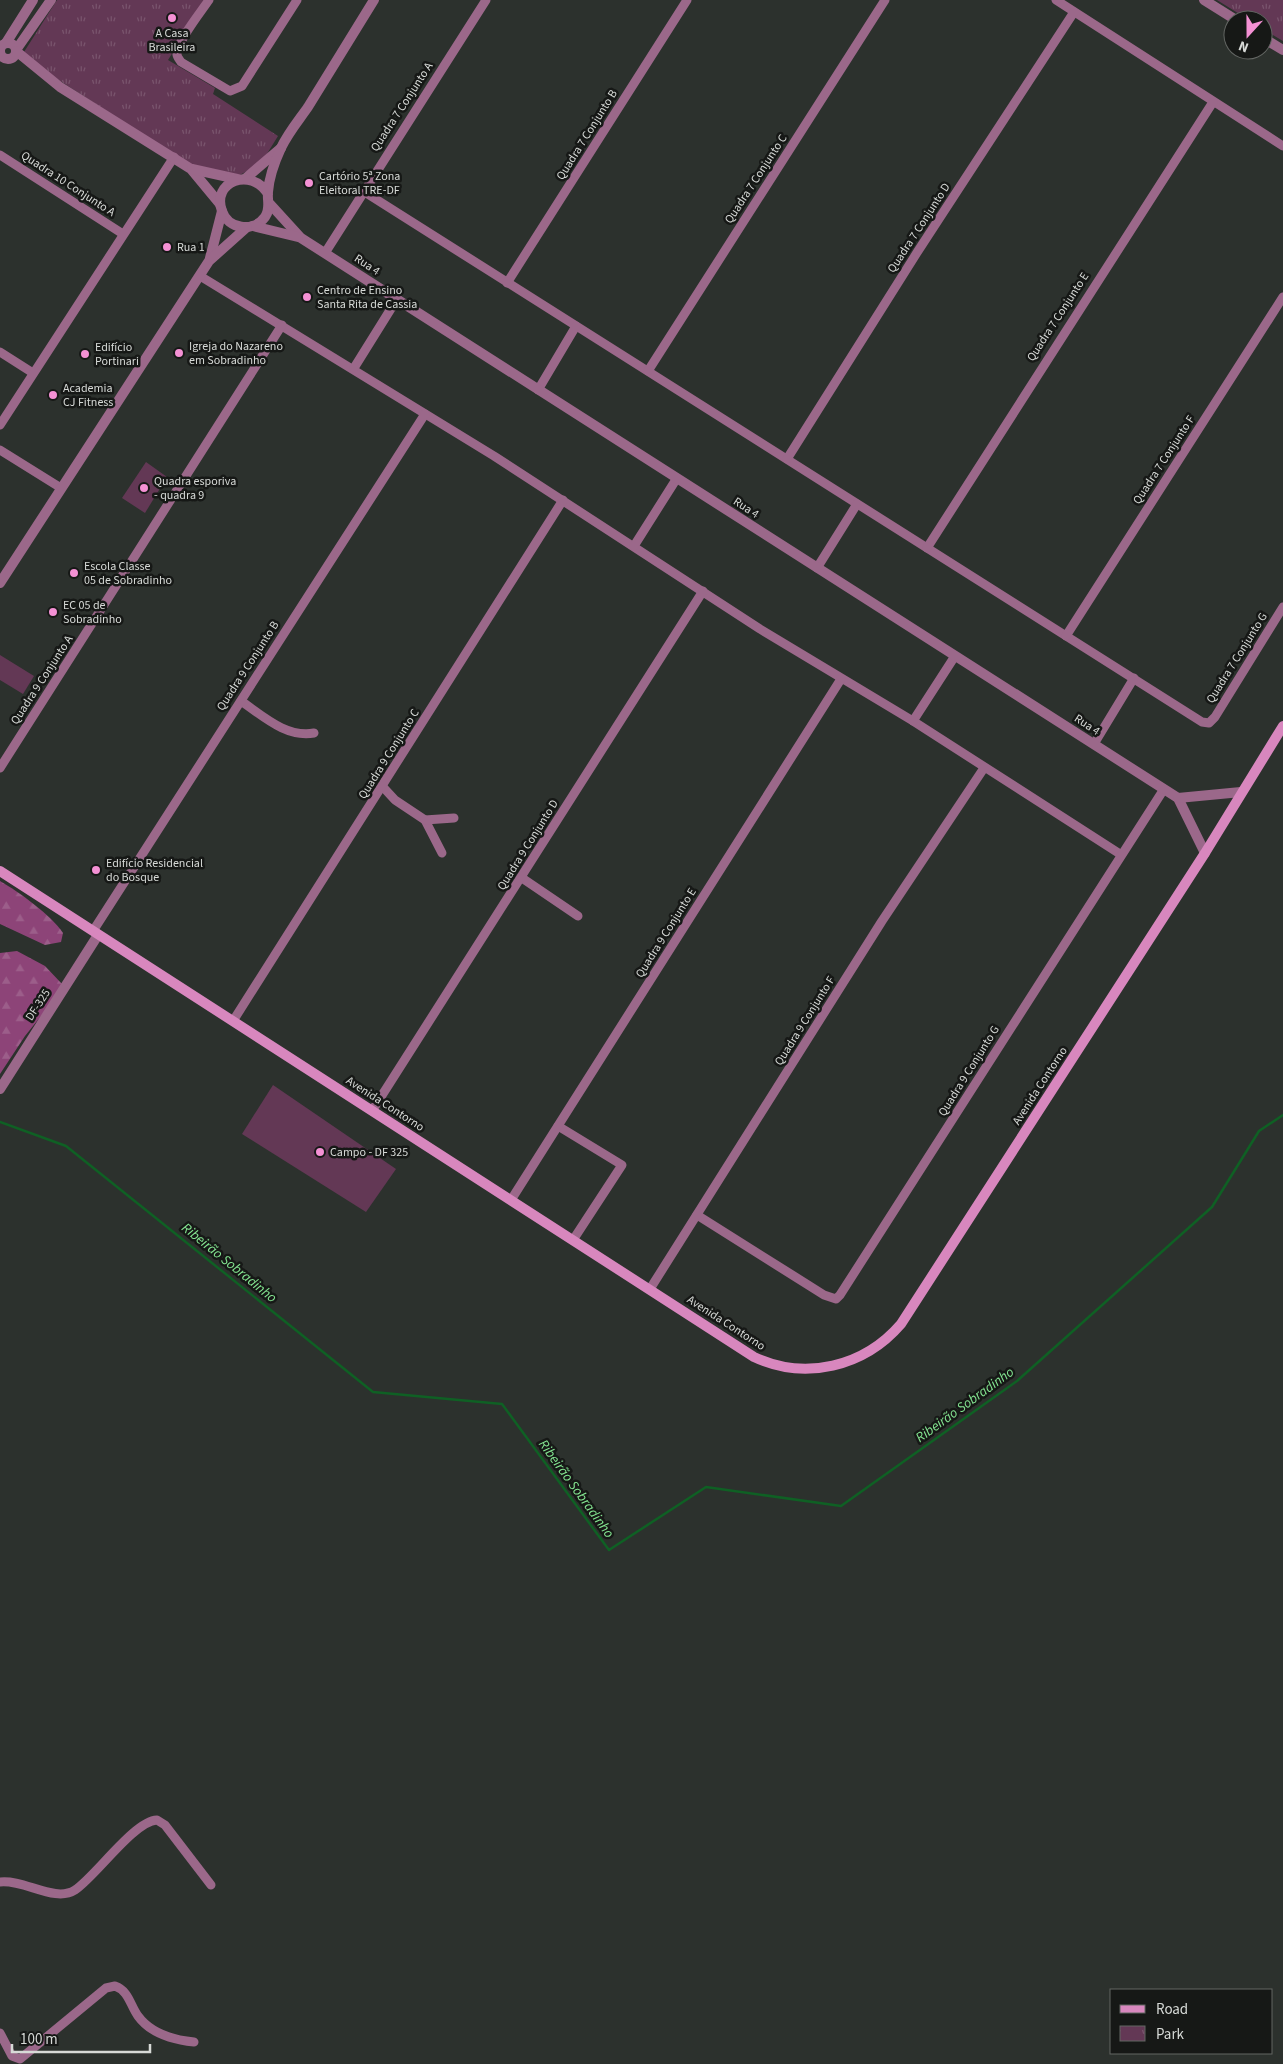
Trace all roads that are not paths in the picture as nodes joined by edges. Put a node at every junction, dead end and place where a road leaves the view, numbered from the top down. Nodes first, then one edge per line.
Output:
1 (33, 0) edge
2 (51, 0) edge
3 (209, 0) edge
4 (297, 0) edge
5 (374, 0) edge
6 (486, 0) edge
7 (687, 0) edge
8 (885, 0) edge
9 (1056, 0) edge
10 (1204, 0) edge
11 (1074, 12) junction
12 (1223, 12) edge
13 (2, 46) edge
14 (14, 53) junction
15 (1213, 102) junction
16 (1282, 144) edge
17 (281, 147) junction
18 (0, 155) edge
19 (174, 157) junction
20 (192, 169) junction
21 (241, 179) junction
22 (363, 191) junction
23 (269, 199) junction
24 (221, 207) junction
25 (250, 227) junction
26 (123, 234) junction
27 (301, 238) junction
28 (325, 253) junction
29 (209, 261) junction
30 (200, 276) junction
31 (507, 283) junction
32 (1283, 297) edge
33 (397, 299) junction
34 (282, 325) junction
35 (576, 326) junction
36 (0, 352) edge
37 (354, 368) junction
38 (648, 371) junction
39 (33, 373) junction
40 (538, 390) junction
41 (425, 414) junction
42 (0, 425) edge
43 (0, 450) edge
44 (788, 459) junction
45 (676, 478) junction
46 (61, 488) junction
47 (564, 500) junction
48 (856, 504) junction
49 (634, 546) junction
50 (926, 548) junction
51 (817, 568) junction
52 (0, 583) edge
53 (703, 591) junction
54 (1283, 606) edge
55 (1066, 636) junction
56 (955, 656) junction
57 (1134, 678) junction
58 (841, 679) junction
59 (241, 701) junction
60 (913, 721) junction
61 (1283, 726) edge
62 (314, 733) dead end
63 (1094, 744) junction
64 (0, 768) edge
65 (984, 768) junction
66 (383, 787) junction
67 (1164, 789) junction
68 (1240, 792) junction
69 (1178, 798) junction
70 (454, 818) dead end
71 (425, 820) junction
72 (442, 853) dead end
73 (1204, 853) junction
74 (1120, 854) junction
75 (0, 871) edge
76 (522, 878) junction
77 (578, 916) dead end
78 (96, 933) junction
79 (233, 1020) junction
80 (0, 1089) edge
81 (372, 1111) junction
82 (558, 1126) junction
83 (511, 1200) junction
84 (697, 1216) junction
85 (573, 1240) junction
86 (650, 1289) junction
87 (0, 1882) edge
88 (211, 1885) dead end
89 (0, 2033) edge
90 (194, 2042) dead end

1 - 13 street
2 - 14 street
3 - 4 street
5 - 17 street
6 - 22 street, Quadra 7 Conjunto A
7 - 31 street, Quadra 7 Conjunto B
8 - 38 street, Quadra 7 Conjunto C
9 - 11 street
10 - 12 street
11 - 15 street
11 - 44 street, Quadra 7 Conjunto D
13 - 14 street
14 - 19 street
15 - 16 street
15 - 50 street, Quadra 7 Conjunto E
17 - 21 street
17 - 23 street
18 - 26 street, Quadra 10 Conjunto A
19 - 20 street
19 - 26 street
20 - 21 street
20 - 24 street
21 - 23 street
21 - 24 street
22 - 28 street, Quadra 7 Conjunto A
22 - 31 street
23 - 25 street
23 - 27 street
24 - 25 street
24 - 29 street
25 - 27 street
25 - 29 street
26 - 39 street
27 - 28 street, Rua 4
28 - 33 street, Rua 4
29 - 30 street
30 - 34 street
30 - 46 street
31 - 35 street
32 - 55 street, Quadra 7 Conjunto F
33 - 37 street
33 - 40 street, Rua 4
34 - 37 street
34 - 64 street, Quadra 9 Conjunto A
35 - 38 street
35 - 40 street
36 - 39 street
37 - 41 street
38 - 44 street
39 - 42 street
40 - 45 street, Rua 4
41 - 47 street
41 - 59 street, Quadra 9 Conjunto B
43 - 46 street
44 - 48 street
45 - 49 street
45 - 51 street, Rua 4
46 - 52 street
47 - 49 street
47 - 66 street, Quadra 9 Conjunto C
48 - 50 street
48 - 51 street
49 - 53 street
50 - 55 street
51 - 56 street, Rua 4
53 - 58 street
53 - 76 street, Quadra 9 Conjunto D
54 - 57 street, Quadra 7 Conjunto G
55 - 57 street
56 - 60 street
56 - 63 street, Rua 4
57 - 63 street
58 - 60 street
58 - 82 street, Quadra 9 Conjunto E
59 - 62 street
59 - 78 street, Quadra 9 Conjunto B
60 - 65 street
61 - 68 main road, Avenida Contorno
63 - 67 street, Rua 4
65 - 74 street
65 - 84 street, Quadra 9 Conjunto F
66 - 71 street
66 - 79 street, Quadra 9 Conjunto C
67 - 69 street, Rua 4
67 - 74 street, Quadra 9 Conjunto G
68 - 69 street
68 - 73 main road, Avenida Contorno
69 - 73 street
70 - 71 street
71 - 72 street
73 - 86 main road, Avenida Contorno
74 - 84 street, Quadra 9 Conjunto G
75 - 78 main road, Avenida Contorno
76 - 77 street
76 - 81 street, Quadra 9 Conjunto D
78 - 79 main road, Avenida Contorno
78 - 80 street, DF-325
79 - 81 main road, Avenida Contorno
81 - 83 main road, Avenida Contorno
82 - 83 street, Quadra 9 Conjunto E
82 - 85 street
83 - 85 main road, Avenida Contorno
84 - 86 street, Quadra 9 Conjunto F
85 - 86 main road, Avenida Contorno
87 - 88 street
89 - 90 street

